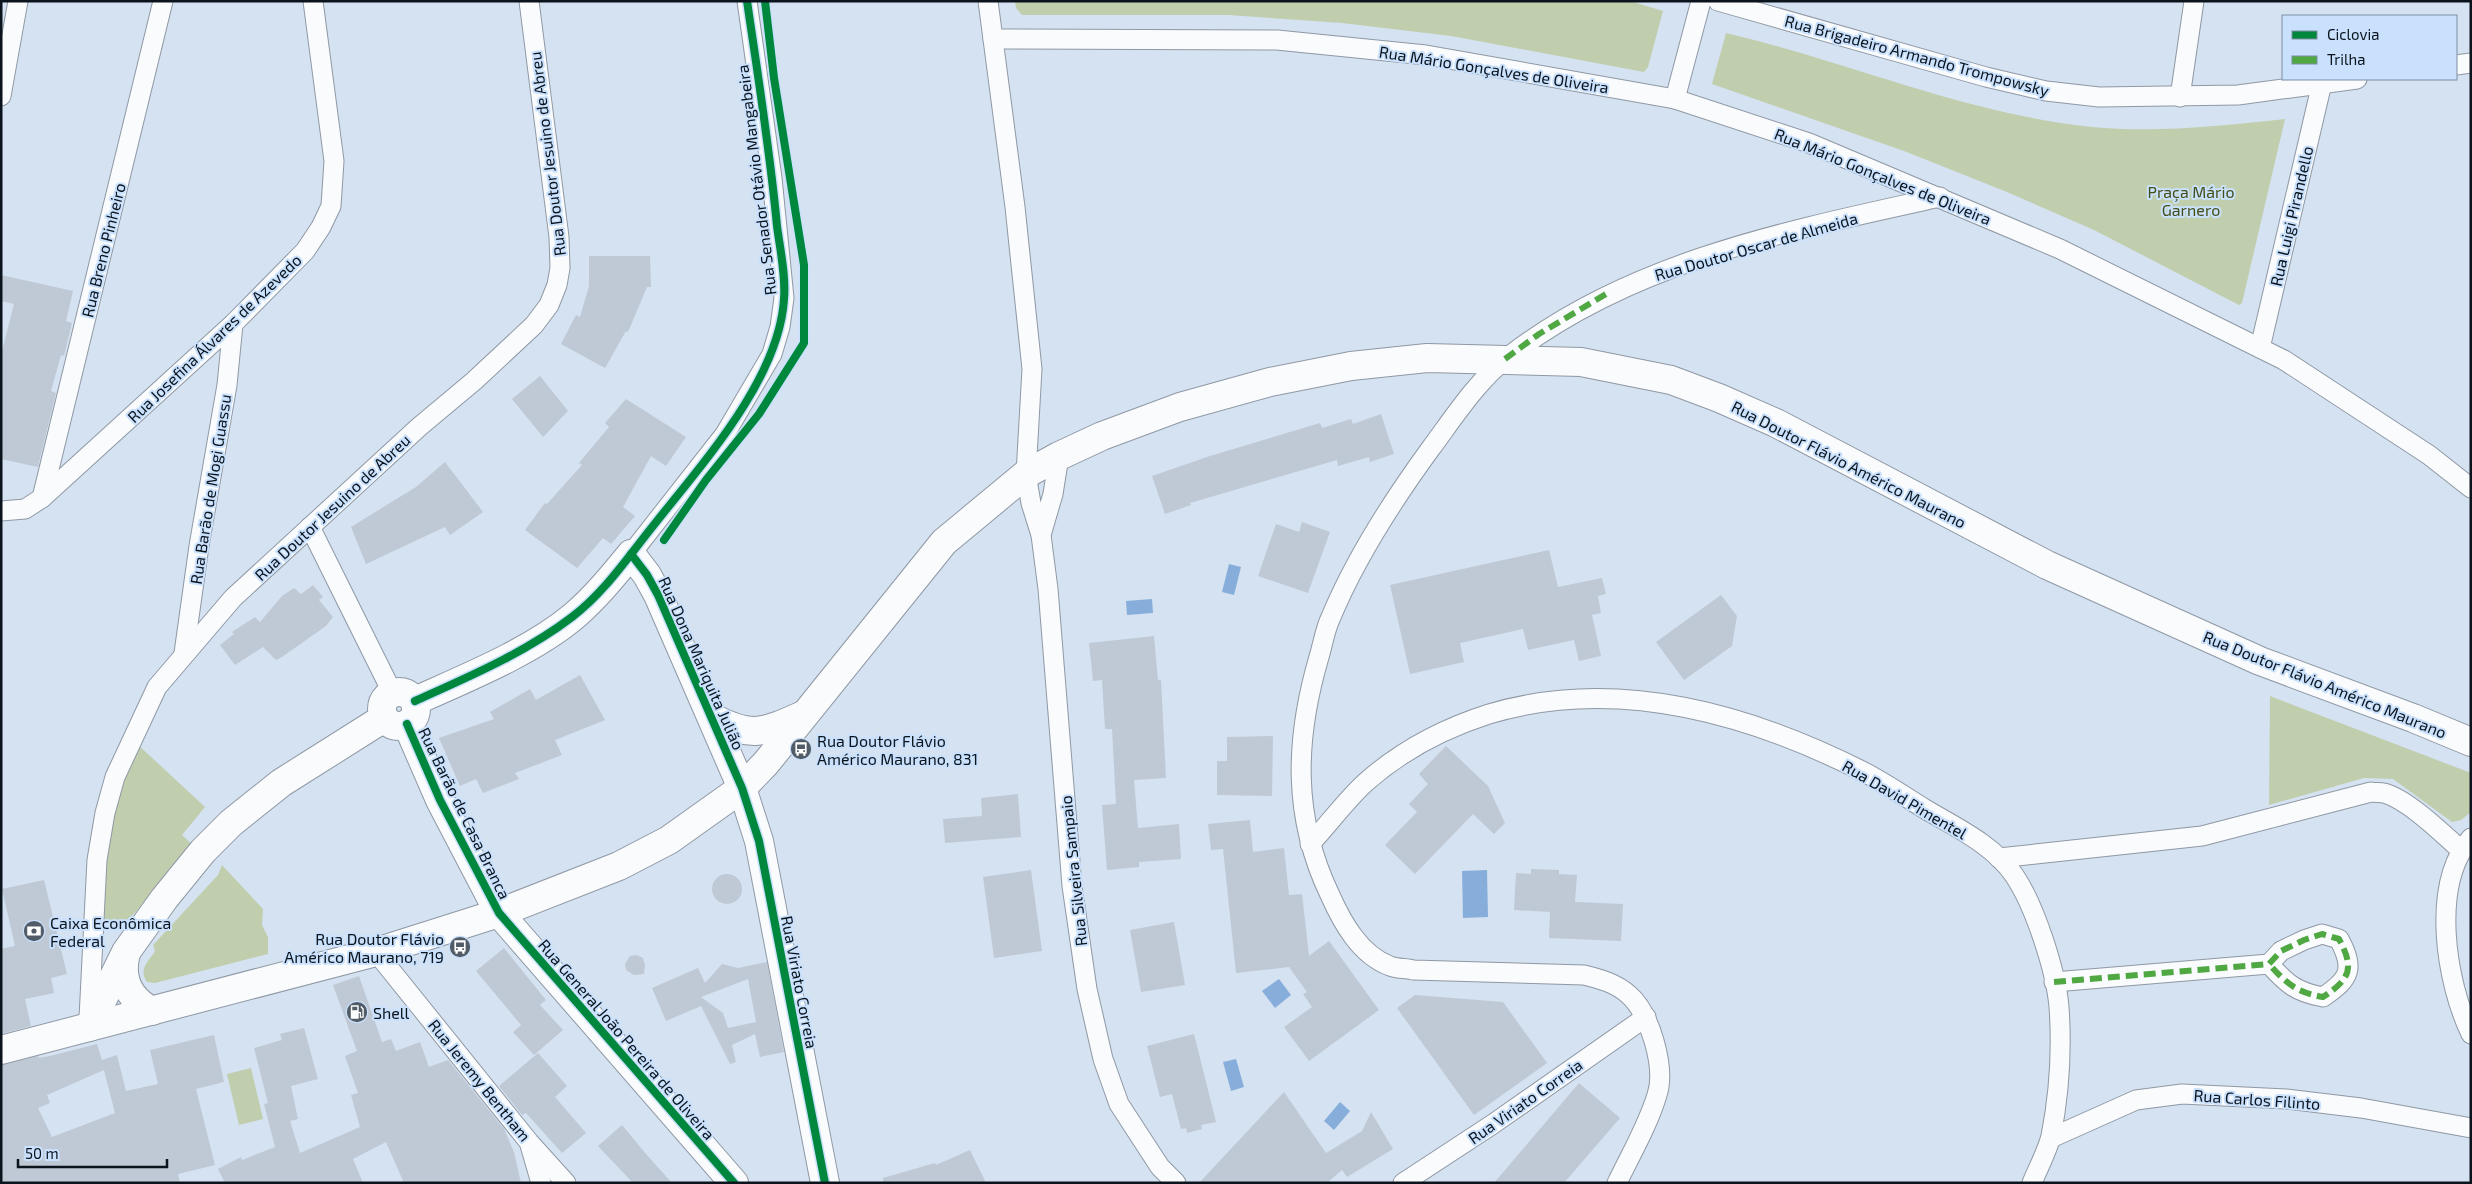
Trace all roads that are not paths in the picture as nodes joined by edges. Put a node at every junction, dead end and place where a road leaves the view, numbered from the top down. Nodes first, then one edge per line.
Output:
1 (18, 1) edge
2 (163, 1) edge
3 (313, 1) edge
4 (529, 1) edge
5 (747, 1) edge
6 (988, 1) edge
7 (1701, 1) edge
8 (1718, 1) edge
9 (2194, 1) edge
10 (993, 39) junction
11 (2471, 63) edge
12 (2457, 65) edge
13 (2348, 80) edge
14 (2322, 83) junction
15 (1, 96) edge
16 (2180, 97) junction
17 (1675, 99) junction
18 (1940, 197) junction
19 (233, 324) junction
20 (2260, 348) junction
21 (1505, 359) junction
22 (1059, 456) junction
23 (1026, 474) junction
24 (2471, 488) edge
25 (42, 498) junction
26 (1, 511) edge
27 (654, 525) junction
28 (310, 527) junction
29 (1041, 535) junction
30 (639, 564) junction
31 (184, 653) junction
32 (399, 709) junction
33 (804, 715) junction
34 (712, 718) junction
35 (2471, 742) edge
36 (742, 788) junction
37 (1310, 844) junction
38 (2466, 844) edge
39 (2000, 858) junction
40 (499, 913) junction
41 (126, 952) junction
42 (376, 952) junction
43 (2269, 964) dead end
44 (2054, 982) junction
45 (152, 1011) junction
46 (1646, 1017) junction
47 (89, 1027) junction
48 (2471, 1034) edge
49 (1, 1050) edge
50 (2471, 1128) edge
51 (2050, 1138) junction
52 (530, 1142) junction
53 (541, 1183) edge
54 (566, 1183) edge
55 (734, 1183) edge
56 (825, 1183) edge
57 (1176, 1183) edge
58 (1403, 1183) edge
59 (1617, 1183) edge
60 (2032, 1183) edge

1 - 15 street
2 - 25 street, Rua Breno Pinheiro
3 - 19 street, Rua Josefina Álvares de Azevedo
4 - 28 street, Rua Doutor Jesuino de Abreu
5 - 27 street, Rua Senador Otávio Mangabeira
6 - 10 street, Rua Silveira Sampaio
7 - 17 street
8 - 16 street, Rua Brigadeiro Armando Trompowsky
9 - 16 street
10 - 17 street, Rua Mário Gonçalves de Oliveira
10 - 23 street, Rua Silveira Sampaio
11 - 12 street
13 - 14 street, Rua Brigadeiro Armando Trompowsky
14 - 16 street, Rua Brigadeiro Armando Trompowsky
14 - 20 street, Rua Luigi Pirandello
17 - 18 street, Rua Mário Gonçalves de Oliveira
18 - 20 street, Rua Mário Gonçalves de Oliveira
18 - 21 street, Rua Doutor Oscar de Almeida
19 - 25 street, Rua Josefina Álvares de Azevedo
19 - 31 street, Rua Barão de Mogi Guassu
20 - 24 street, Rua Mário Gonçalves de Oliveira
21 - 22 main road, Rua Doutor Flávio Américo Maurano
21 - 35 main road, Rua Doutor Flávio Américo Maurano
21 - 37 street, Rua Doutor Oscar de Almeida
22 - 23 main road, Rua Doutor Flávio Américo Maurano
22 - 29 street, Rua Silveira Sampaio
23 - 29 street, Rua Silveira Sampaio
23 - 33 main road, Rua Doutor Flávio Américo Maurano
25 - 26 street, Rua Josefina Álvares de Azevedo
27 - 30 street, Rua Senador Otávio Mangabeira
27 - 30 street, Rua Senador Otávio Mangabeira
28 - 31 street, Rua Doutor Jesuino de Abreu
28 - 32 street, Rua Barão de Casa Branca
29 - 57 street, Rua Silveira Sampaio
30 - 32 main road, Rua Senador Otávio Mangabeira
30 - 34 main road, Rua Dona Mariquita Julião
31 - 47 street, Rua Doutor Jesuino de Abreu
32 - 40 main road, Rua Barão de Casa Branca
32 - 41 main road, Rua Senador Otávio Mangabeira
33 - 34 main road, Rua Doutor Flávio Américo Maurano
33 - 36 main road, Rua Doutor Flávio Américo Maurano
34 - 36 main road, Rua Dona Mariquita Julião
36 - 40 main road, Rua Doutor Flávio Américo Maurano
36 - 56 main road, Rua Viriato Correia
37 - 39 street, Rua David Pimentel
37 - 46 street, Rua Doutor Oscar de Almeida
38 - 39 street
38 - 48 street
39 - 44 street, Rua David Pimentel
40 - 42 main road, Rua Doutor Flávio Américo Maurano
40 - 55 main road, Rua General João Pereira de Oliveira
41 - 45 main road
41 - 47 main road, Rua Senador Otávio Mangabeira
42 - 45 main road, Rua Doutor Flávio Américo Maurano
42 - 52 street, Rua Jeremy Bentham
43 - 44 street
44 - 51 street, Rua David Pimentel
45 - 47 main road, Rua Doutor Flávio Américo Maurano
46 - 58 street, Rua Viriato Correia
46 - 59 street, Rua Doutor Oscar de Almeida
47 - 49 main road, Rua Doutor Flávio Américo Maurano
50 - 51 street, Rua Carlos Filinto
51 - 60 street, Rua David Pimentel
52 - 53 street
52 - 54 street, Rua Jeremy Bentham

